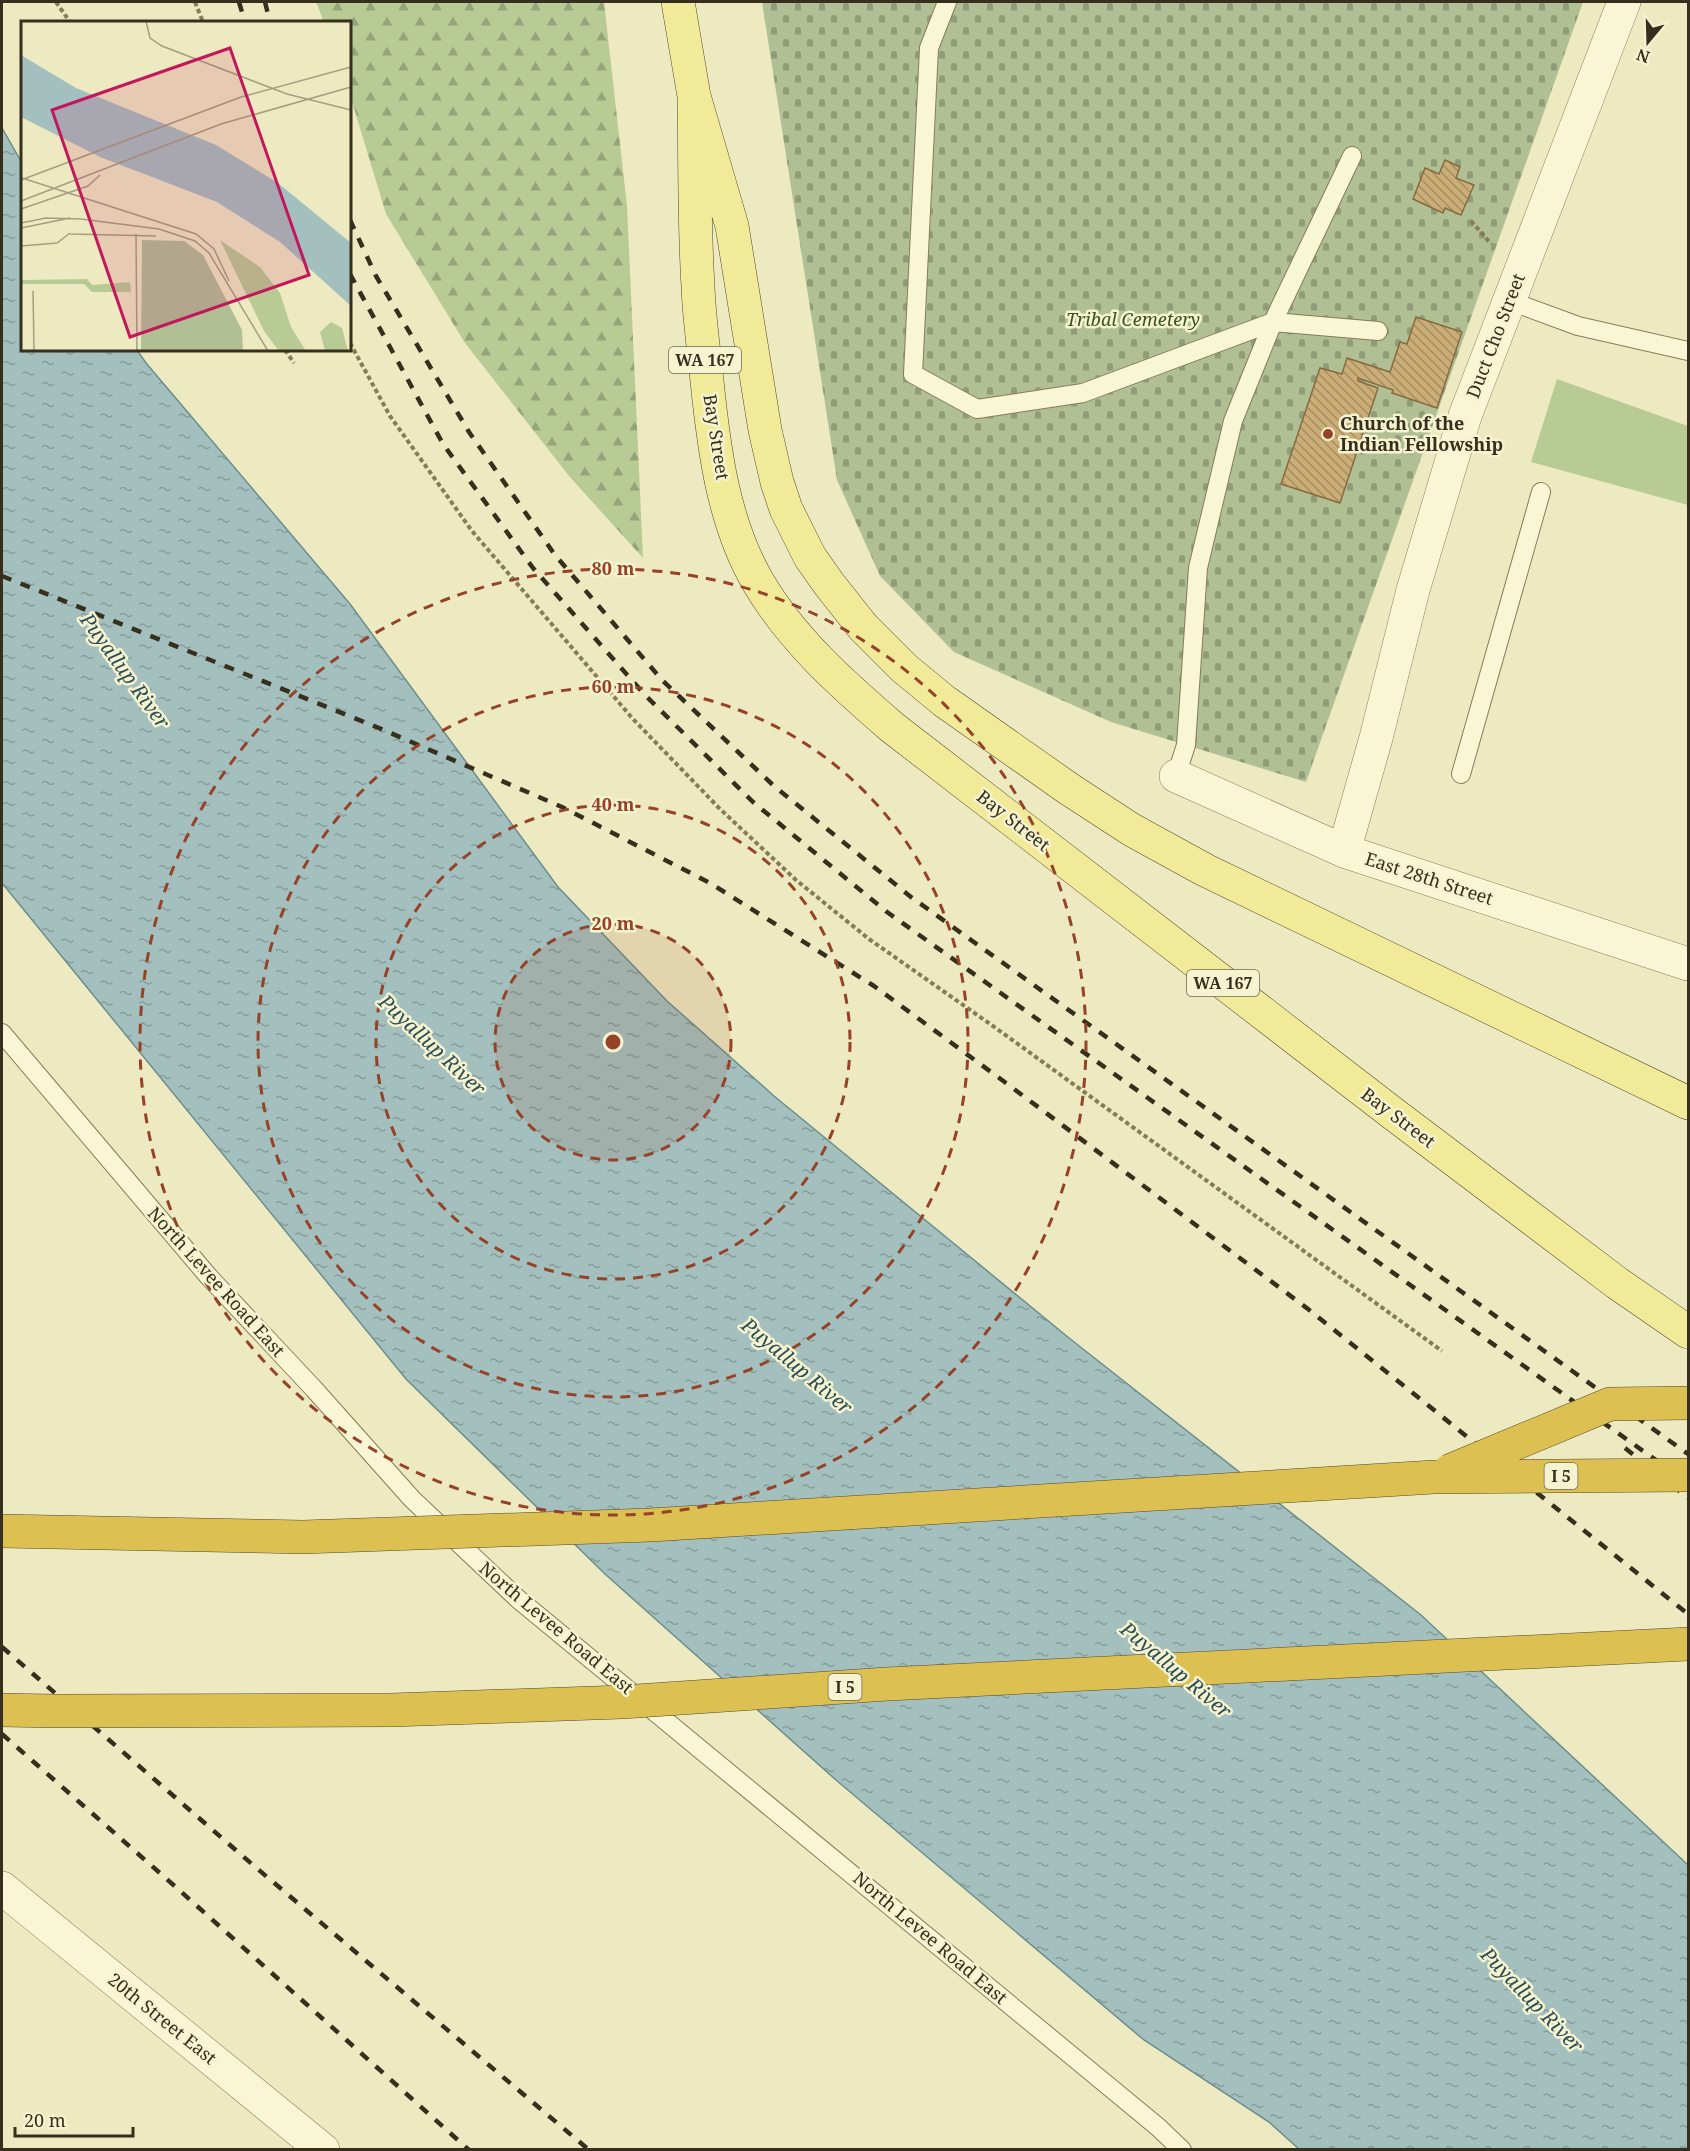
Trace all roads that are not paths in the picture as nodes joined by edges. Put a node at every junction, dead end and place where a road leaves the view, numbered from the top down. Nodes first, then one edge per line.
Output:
1 (678, 2) edge
2 (947, 2) edge
3 (1624, 2) edge
4 (694, 96) junction
5 (1352, 156) dead end
6 (1510, 301) junction
7 (1273, 322) junction
8 (1378, 331) dead end
9 (1689, 351) edge
10 (1541, 492) dead end
11 (1461, 774) dead end
12 (1176, 776) joint
13 (1344, 851) junction
14 (1689, 964) edge
15 (2, 1033) edge
16 (1689, 1103) edge
17 (1689, 1332) edge
18 (1689, 1403) edge
19 (1689, 1475) edge
20 (1434, 1477) junction
21 (2, 1531) edge
22 (1689, 1644) edge
23 (2, 1710) edge
24 (2, 1888) edge
25 (322, 2150) edge
26 (1182, 2150) edge

1 - 4 main road, Bay Street / WA 167
2 - 7 lane
3 - 6 street, Duct Cho Street
4 - 16 main road, Bay Street / WA 167
4 - 17 main road, Bay Street / WA 167
5 - 7 lane
6 - 9 lane
6 - 13 street, Duct Cho Street
7 - 8 lane
7 - 12 lane
10 - 11 lane
12 - 13 street, East 28th Street
13 - 14 street, East 28th Street
15 - 26 lane, North Levee Road East
18 - 20 highway, bridge
19 - 20 highway, I 5, bridge
20 - 21 highway, I 5, bridge
22 - 23 highway, I 5, bridge
24 - 25 street, 20th Street East

